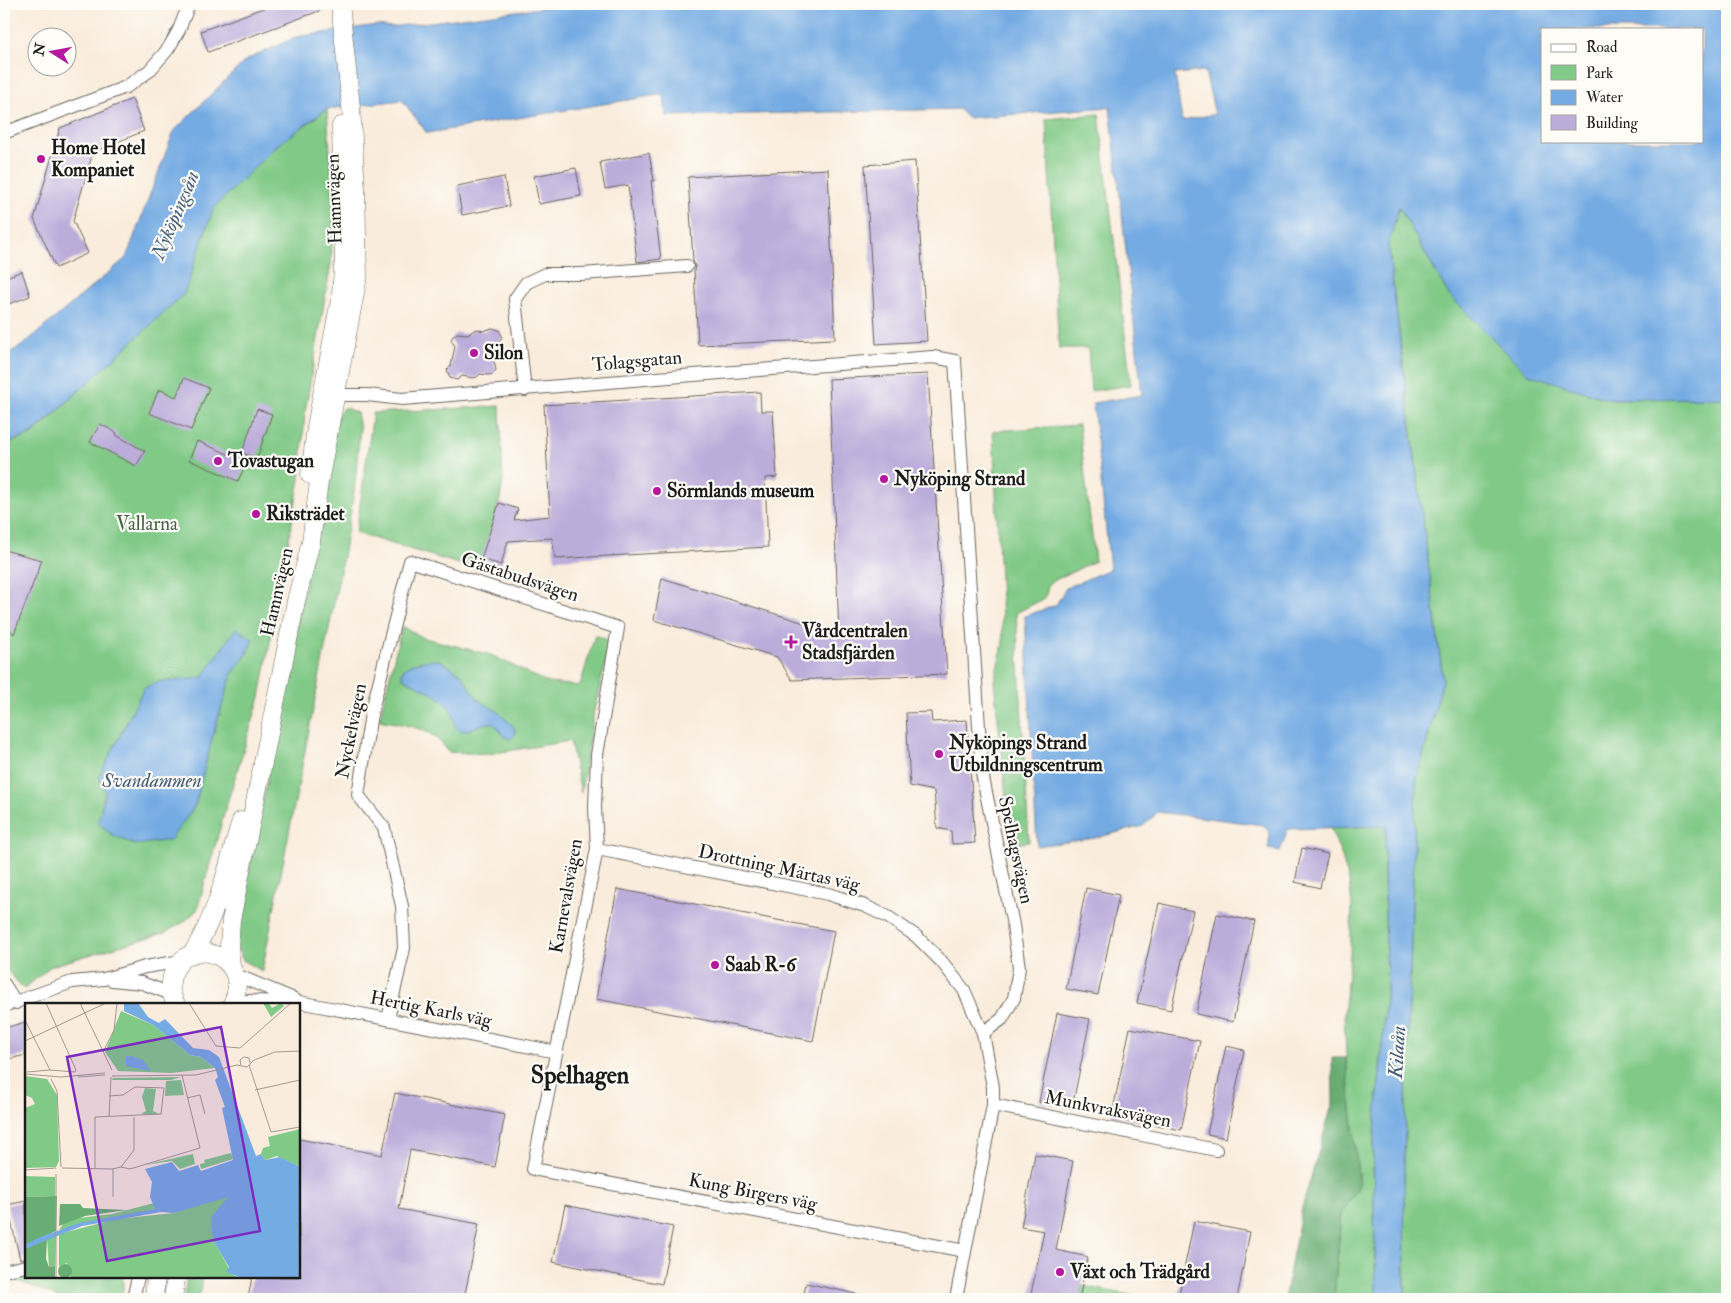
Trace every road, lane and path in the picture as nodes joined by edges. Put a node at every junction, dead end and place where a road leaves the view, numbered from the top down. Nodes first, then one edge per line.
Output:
1 (188, 4) edge
2 (329, 4) edge
3 (340, 4) edge
4 (337, 30) junction
5 (4, 133) edge
6 (687, 266) dead end
7 (955, 361) joint
8 (525, 390) junction
9 (329, 395) junction
10 (410, 561) joint
11 (618, 628) joint
12 (597, 849) junction
13 (186, 958) junction
14 (233, 970) junction
15 (104, 979) junction
16 (4, 984) edge
17 (174, 999) edge
18 (299, 1002) junction
19 (232, 1003) edge
20 (240, 1003) edge
21 (10, 1005) edge
22 (388, 1019) junction
23 (983, 1033) junction
24 (557, 1052) junction
25 (993, 1105) junction
26 (1216, 1150) dead end
27 (534, 1169) joint
28 (965, 1251) junction
29 (25, 1266) edge
30 (4, 1272) edge
31 (138, 1278) edge
32 (156, 1278) edge
33 (176, 1278) edge
34 (133, 1299) edge
35 (154, 1299) edge
36 (173, 1299) edge
37 (956, 1299) edge

1 - 5 street
2 - 4 main road
3 - 4 main road
4 - 9 main road, Hamnvägen
6 - 8 street
7 - 8 street, Tolagsgatan
7 - 23 street, Spelhagsvägen
8 - 9 street, Tolagsgatan
9 - 13 main road, Hamnvägen
9 - 14 main road, Hamnvägen
10 - 11 street, Gästabudsvägen
10 - 22 street, Nyckelvägen
11 - 12 street, Karnevalsvägen
12 - 23 street, Drottning Märtas väg
12 - 24 street, Karnevalsvägen
13 - 14 main road
13 - 15 street
13 - 17 main road, Hamnvägen
14 - 18 street, Hertig Karls väg
14 - 19 main road, Hamnvägen
15 - 17 street
15 - 21 street
16 - 21 street
18 - 20 street, Hertig Karls väg
18 - 22 street, Hertig Karls väg
22 - 24 street, Hertig Karls väg
23 - 25 street
24 - 27 street, Karnevalsvägen
25 - 26 street, Munkvraksvägen
25 - 28 street
27 - 28 street, Kung Birgers väg
28 - 37 street
29 - 30 street
31 - 34 street
32 - 35 main road
33 - 36 main road

